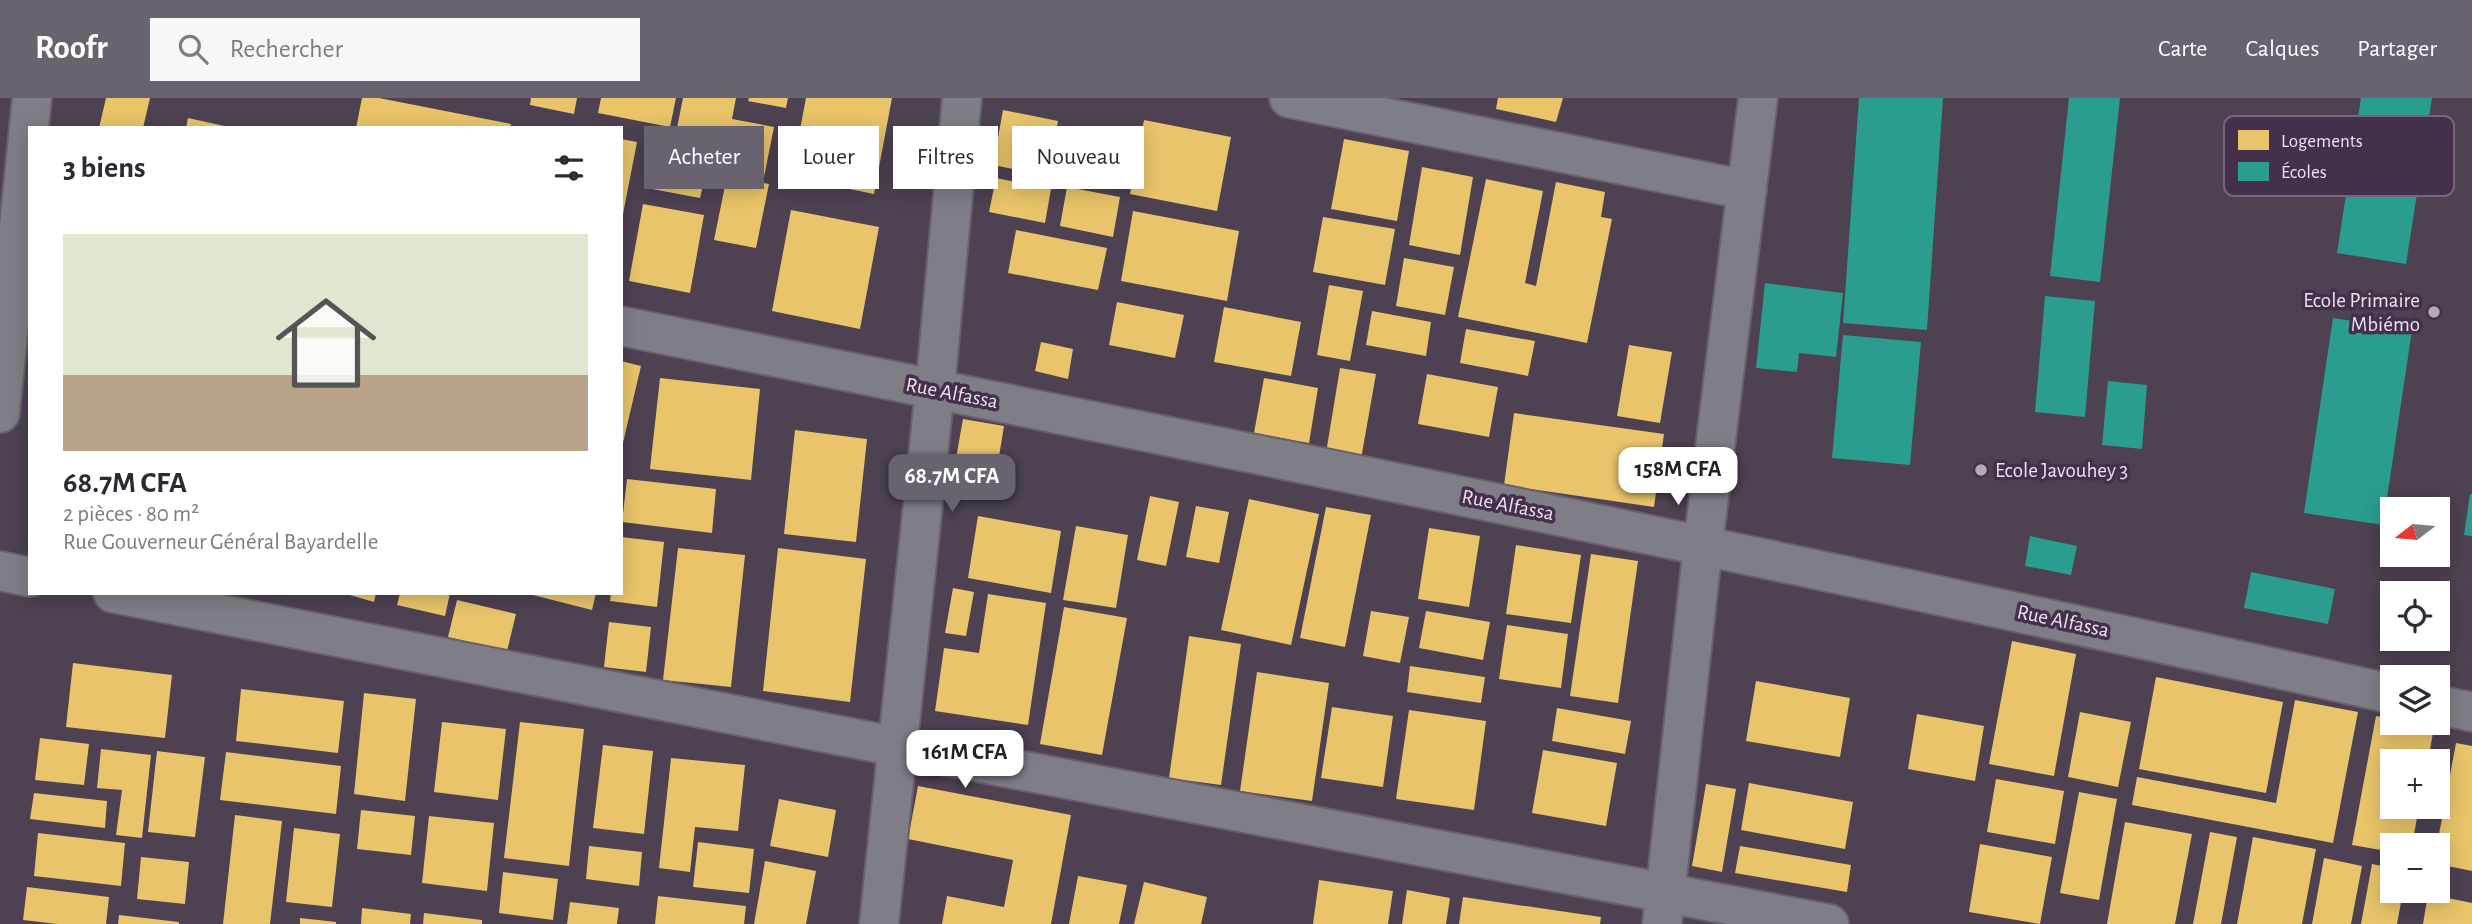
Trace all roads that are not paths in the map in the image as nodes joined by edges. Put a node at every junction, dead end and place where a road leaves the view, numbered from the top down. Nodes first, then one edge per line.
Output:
1 (32, 98) edge
2 (962, 98) edge
3 (1289, 98) edge
4 (1758, 98) edge
5 (28, 126) edge
6 (28, 126) edge
7 (1747, 190) junction
8 (17, 204) edge
9 (623, 326) edge
10 (935, 389) junction
11 (0, 413) edge
12 (1703, 545) junction
13 (0, 571) edge
14 (28, 577) edge
15 (123, 595) edge
16 (2380, 691) edge
17 (2450, 707) edge
18 (2472, 712) edge
19 (898, 747) junction
20 (1664, 909) edge
21 (879, 924) edge
22 (1829, 924) edge

1 - 6 street
2 - 10 street
3 - 7 street
4 - 7 street
5 - 8 street
7 - 12 street
8 - 11 street
9 - 10 street, Rue Alfassa
10 - 12 street, Rue Alfassa
10 - 19 street
12 - 16 street, Rue Alfassa
12 - 20 street
13 - 14 street
15 - 19 street
17 - 18 street
19 - 20 street
19 - 21 street
20 - 22 street

